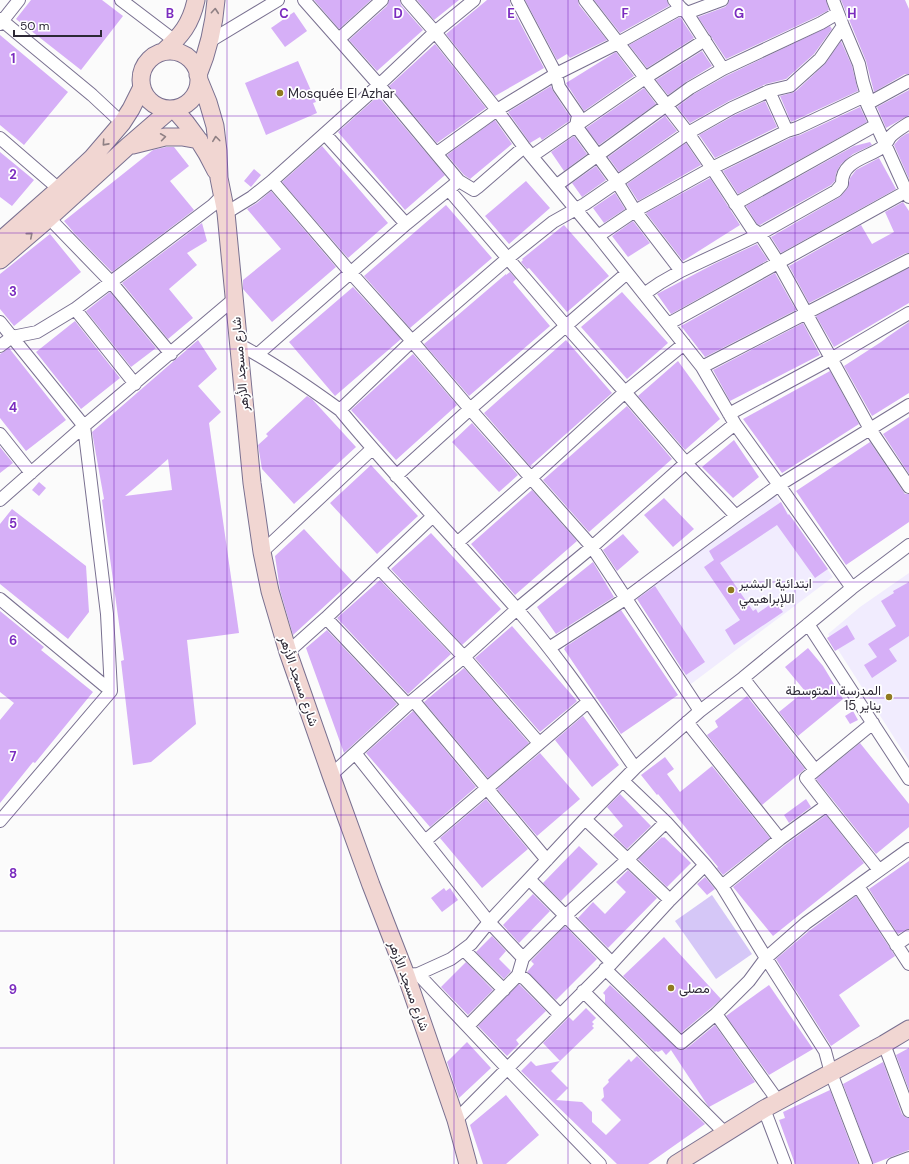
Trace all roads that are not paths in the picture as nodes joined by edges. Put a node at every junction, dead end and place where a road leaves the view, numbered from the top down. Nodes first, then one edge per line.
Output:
1 (19, 0) edge
2 (121, 0) edge
3 (196, 0) edge
4 (216, 0) edge
5 (278, 0) edge
6 (304, 0) edge
7 (382, 0) edge
8 (407, 0) edge
9 (474, 0) edge
10 (517, 0) edge
11 (585, 0) edge
12 (722, 0) edge
13 (833, 0) edge
14 (681, 7) edge
15 (838, 13) junction
16 (1, 22) edge
17 (843, 26) junction
18 (435, 32) junction
19 (338, 39) junction
20 (704, 40) junction
21 (210, 41) junction
22 (618, 43) junction
23 (169, 47) junction
24 (723, 68) junction
25 (556, 74) junction
26 (198, 77) junction
27 (645, 78) junction
28 (909, 81) edge
29 (379, 85) junction
30 (142, 87) junction
31 (769, 91) junction
32 (867, 100) junction
33 (666, 105) junction
34 (173, 109) junction
35 (497, 110) junction
36 (122, 122) junction
37 (909, 123) edge
38 (876, 125) junction
39 (576, 126) junction
40 (787, 131) junction
41 (325, 134) junction
42 (688, 134) junction
43 (0, 138) edge
44 (199, 140) junction
45 (885, 146) junction
46 (127, 147) junction
47 (528, 151) junction
48 (437, 153) junction
49 (598, 156) junction
50 (712, 168) junction
51 (219, 178) junction
52 (272, 181) junction
53 (459, 181) junction
54 (617, 182) junction
55 (557, 186) junction
56 (59, 189) junction
57 (449, 190) junction
58 (908, 193) edge
59 (222, 196) junction
60 (735, 204) junction
61 (575, 209) junction
62 (635, 211) junction
63 (226, 213) junction
64 (49, 218) junction
65 (406, 224) junction
66 (760, 234) junction
67 (598, 236) junction
68 (0, 240) edge
69 (508, 258) junction
70 (0, 260) edge
71 (909, 260) edge
72 (778, 262) junction
73 (681, 272) junction
74 (351, 273) junction
75 (627, 273) junction
76 (111, 282) junction
77 (644, 294) junction
78 (234, 299) junction
79 (76, 309) junction
80 (807, 313) junction
81 (909, 313) edge
82 (0, 322) edge
83 (668, 324) junction
84 (566, 326) junction
85 (12, 337) junction
86 (412, 341) junction
87 (238, 344) junction
88 (684, 344) junction
89 (0, 346) edge
90 (170, 354) junction
91 (258, 354) junction
92 (831, 359) junction
93 (702, 367) junction
94 (135, 384) junction
95 (625, 392) junction
96 (909, 405) edge
97 (470, 409) junction
98 (340, 410) junction
99 (732, 419) junction
100 (84, 426) junction
101 (870, 429) junction
102 (0, 434) edge
103 (372, 450) junction
104 (686, 463) junction
105 (31, 473) junction
106 (396, 476) junction
107 (531, 478) junction
108 (779, 485) junction
109 (909, 487) edge
110 (0, 500) edge
111 (433, 516) junction
112 (736, 516) junction
113 (457, 543) junction
114 (909, 545) edge
115 (592, 547) junction
116 (262, 552) junction
117 (378, 568) junction
118 (852, 588) junction
119 (0, 598) edge
120 (625, 599) junction
121 (517, 609) junction
122 (326, 618) junction
123 (808, 624) junction
124 (549, 648) junction
125 (288, 652) junction
126 (464, 657) junction
127 (743, 678) junction
128 (111, 691) junction
129 (588, 702) junction
130 (410, 703) junction
131 (700, 711) junction
132 (687, 722) junction
133 (873, 723) junction
134 (539, 743) junction
135 (355, 753) junction
136 (635, 768) junction
137 (815, 770) junction
138 (331, 775) junction
139 (909, 779) edge
140 (623, 781) junction
141 (487, 788) junction
142 (827, 805) junction
143 (585, 819) junction
144 (0, 821) edge
145 (666, 822) junction
146 (780, 839) junction
147 (425, 841) junction
148 (909, 849) edge
149 (547, 860) junction
150 (627, 860) junction
151 (706, 865) junction
152 (880, 870) junction
153 (529, 878) junction
154 (722, 886) junction
155 (858, 886) junction
156 (670, 900) junction
157 (565, 916) junction
158 (489, 922) junction
159 (909, 936) edge
160 (896, 945) junction
161 (464, 950) junction
162 (523, 958) junction
163 (766, 958) junction
164 (909, 964) edge
165 (608, 966) junction
166 (412, 974) junction
167 (518, 976) junction
168 (504, 990) junction
169 (583, 991) junction
170 (716, 1014) junction
171 (560, 1015) junction
172 (468, 1026) junction
173 (909, 1029) edge
174 (884, 1044) junction
175 (507, 1068) junction
176 (831, 1073) junction
177 (771, 1105) junction
178 (909, 1111) edge
179 (456, 1120) junction
180 (725, 1133) junction
181 (909, 1158) edge
182 (593, 1160) edge
183 (468, 1164) edge
184 (600, 1164) edge
185 (676, 1164) edge
186 (785, 1164) edge
187 (866, 1164) edge
188 (893, 1164) edge

1 - 16 street
2 - 23 street
3 - 23 street
21 -> 4 street
5 - 21 street
6 - 19 street
7 - 19 street
8 - 18 street
9 - 18 street
10 - 25 street
11 - 22 street
12 - 14 street
13 - 15 street
14 - 20 street
14 - 22 street
15 - 17 street
15 - 24 street
16 - 36 street
17 - 31 street
17 - 32 street
18 - 29 street
18 - 35 street
19 - 29 street
20 - 24 street
20 - 27 street
21 - 26 street
22 - 25 street
22 - 27 street
23 - 26 street
23 - 30 street
24 - 33 street
25 - 35 street
25 - 39 street
26 - 34 street
51 -> 26 street, شارع مسجد الأزهر
27 - 33 street
27 - 39 street
28 - 32 street
29 - 41 street
29 - 48 street
30 - 34 street
30 - 36 street
31 - 40 street
31 - 42 street
32 - 38 street
32 - 40 street
33 - 42 street
33 - 49 street
34 - 44 street, شارع مسجد الأزهر
34 - 46 street
35 - 47 street
35 - 48 street
36 -> 56 street
37 - 45 street
38 - 45 street
38 - 60 street
39 - 47 street
39 - 49 street
40 - 50 street
41 - 52 street
41 - 65 street
42 - 50 street
42 - 54 street
43 - 56 street
46 -> 44 street
44 - 51 street, شارع مسجد الأزهر
45 - 58 street
45 - 66 street
46 - 64 street
47 - 53 street
47 - 55 street
48 - 53 street
49 - 54 street
49 - 55 street
50 - 60 street
50 - 62 street
51 - 59 street, شارع مسجد الأزهر
52 - 63 street
52 - 74 street
53 - 57 street
54 - 61 street
54 - 62 street
55 - 61 street
56 - 68 street
57 - 65 street
57 - 69 street
58 - 72 street
59 - 63 street, شارع مسجد الأزهر
59 - 76 street
60 - 66 street
61 - 67 street
61 - 69 street
62 - 67 street
62 - 73 street
63 - 78 street, شارع مسجد الأزهر
70 -> 64 street
64 - 76 street
65 - 74 street
66 - 72 street
66 - 73 street
67 - 75 street
69 - 84 street
69 - 86 street
71 - 80 street
72 - 80 street
72 - 83 street
73 - 77 street
74 - 86 street
74 - 91 street
75 - 77 street
75 - 84 street
76 - 79 street
76 - 90 street
77 - 83 street
78 - 87 street, شارع مسجد الأزهر
78 - 90 street
79 - 85 street
79 - 94 street
80 - 92 street
80 - 93 street
81 - 92 street
82 - 85 street
83 - 88 street
84 - 95 street
84 - 97 street
85 - 89 street
85 - 100 street
86 - 97 street
86 - 98 street
87 - 91 street
87 - 116 street, شارع مسجد الأزهر
88 - 93 street
88 - 95 street
90 - 94 street
91 - 98 street
92 - 99 street
92 - 101 street
93 - 99 street
94 - 100 street
95 - 104 street
95 - 107 street
96 - 101 street
97 - 106 street
97 - 107 street
98 - 103 street
99 - 104 street
99 - 108 street
100 - 105 street
100 - 128 street
101 - 108 street
101 - 109 street
102 - 105 street
103 - 106 street
103 - 116 street
104 - 112 street
104 - 115 street
105 - 110 street
106 - 111 street
107 - 113 street
107 - 115 street
108 - 112 street
108 - 118 street
111 - 113 street
111 - 117 street
112 - 120 street
113 - 121 street
114 - 118 street
115 - 120 street
115 - 121 street
116 - 125 street, شارع مسجد الأزهر
117 - 122 street
117 - 126 street
118 - 123 street
119 - 128 street
120 - 124 street
120 - 131 street
121 - 124 street
121 - 126 street
122 - 125 street
122 - 130 street
123 - 127 street
123 - 133 street
124 - 129 street
125 - 138 street, شارع مسجد الأزهر
126 - 130 street
126 - 134 street
127 - 131 street
127 - 137 street
128 - 144 street
129 - 134 street
129 - 136 street
130 - 135 street
130 - 141 street
131 - 132 street
132 - 136 street
132 - 146 street
133 - 137 street
133 - 139 street
134 - 141 street
135 - 138 street
135 - 147 street
136 - 140 street
137 - 142 street
138 - 166 street, شارع مسجد الأزهر
140 - 143 street
140 - 145 street
141 - 147 street
141 - 149 street
142 - 146 street
142 - 152 street
143 - 149 street
143 - 150 street
145 - 150 street
145 - 151 street
146 - 154 street
147 - 158 street
148 - 152 street
149 - 153 street
150 - 156 street
150 - 157 street
151 - 154 street
151 - 156 street
152 - 155 street
153 - 157 street
153 - 158 street
154 - 163 street
155 - 160 street
155 - 163 street
156 - 165 street
157 - 162 street
157 - 165 street
158 - 161 street
158 - 162 street
159 - 160 street
160 - 164 street
161 - 166 street
161 - 168 street
162 - 167 street
163 - 170 street
163 - 176 street
165 - 169 street
165 - 170 street
166 - 172 street
166 - 179 street, شارع مسجد الأزهر
167 - 168 street
167 - 171 street
168 - 172 street
169 - 171 street
169 - 180 street
170 - 177 street
171 - 175 street
172 - 175 street
173 - 174 street
174 - 176 street
174 - 178 street
175 - 179 street
175 - 182 street
176 - 177 street
176 - 187 street
177 - 180 street
177 - 186 street
179 - 183 street, شارع مسجد الأزهر
180 - 185 street
181 - 188 street
182 - 184 street

